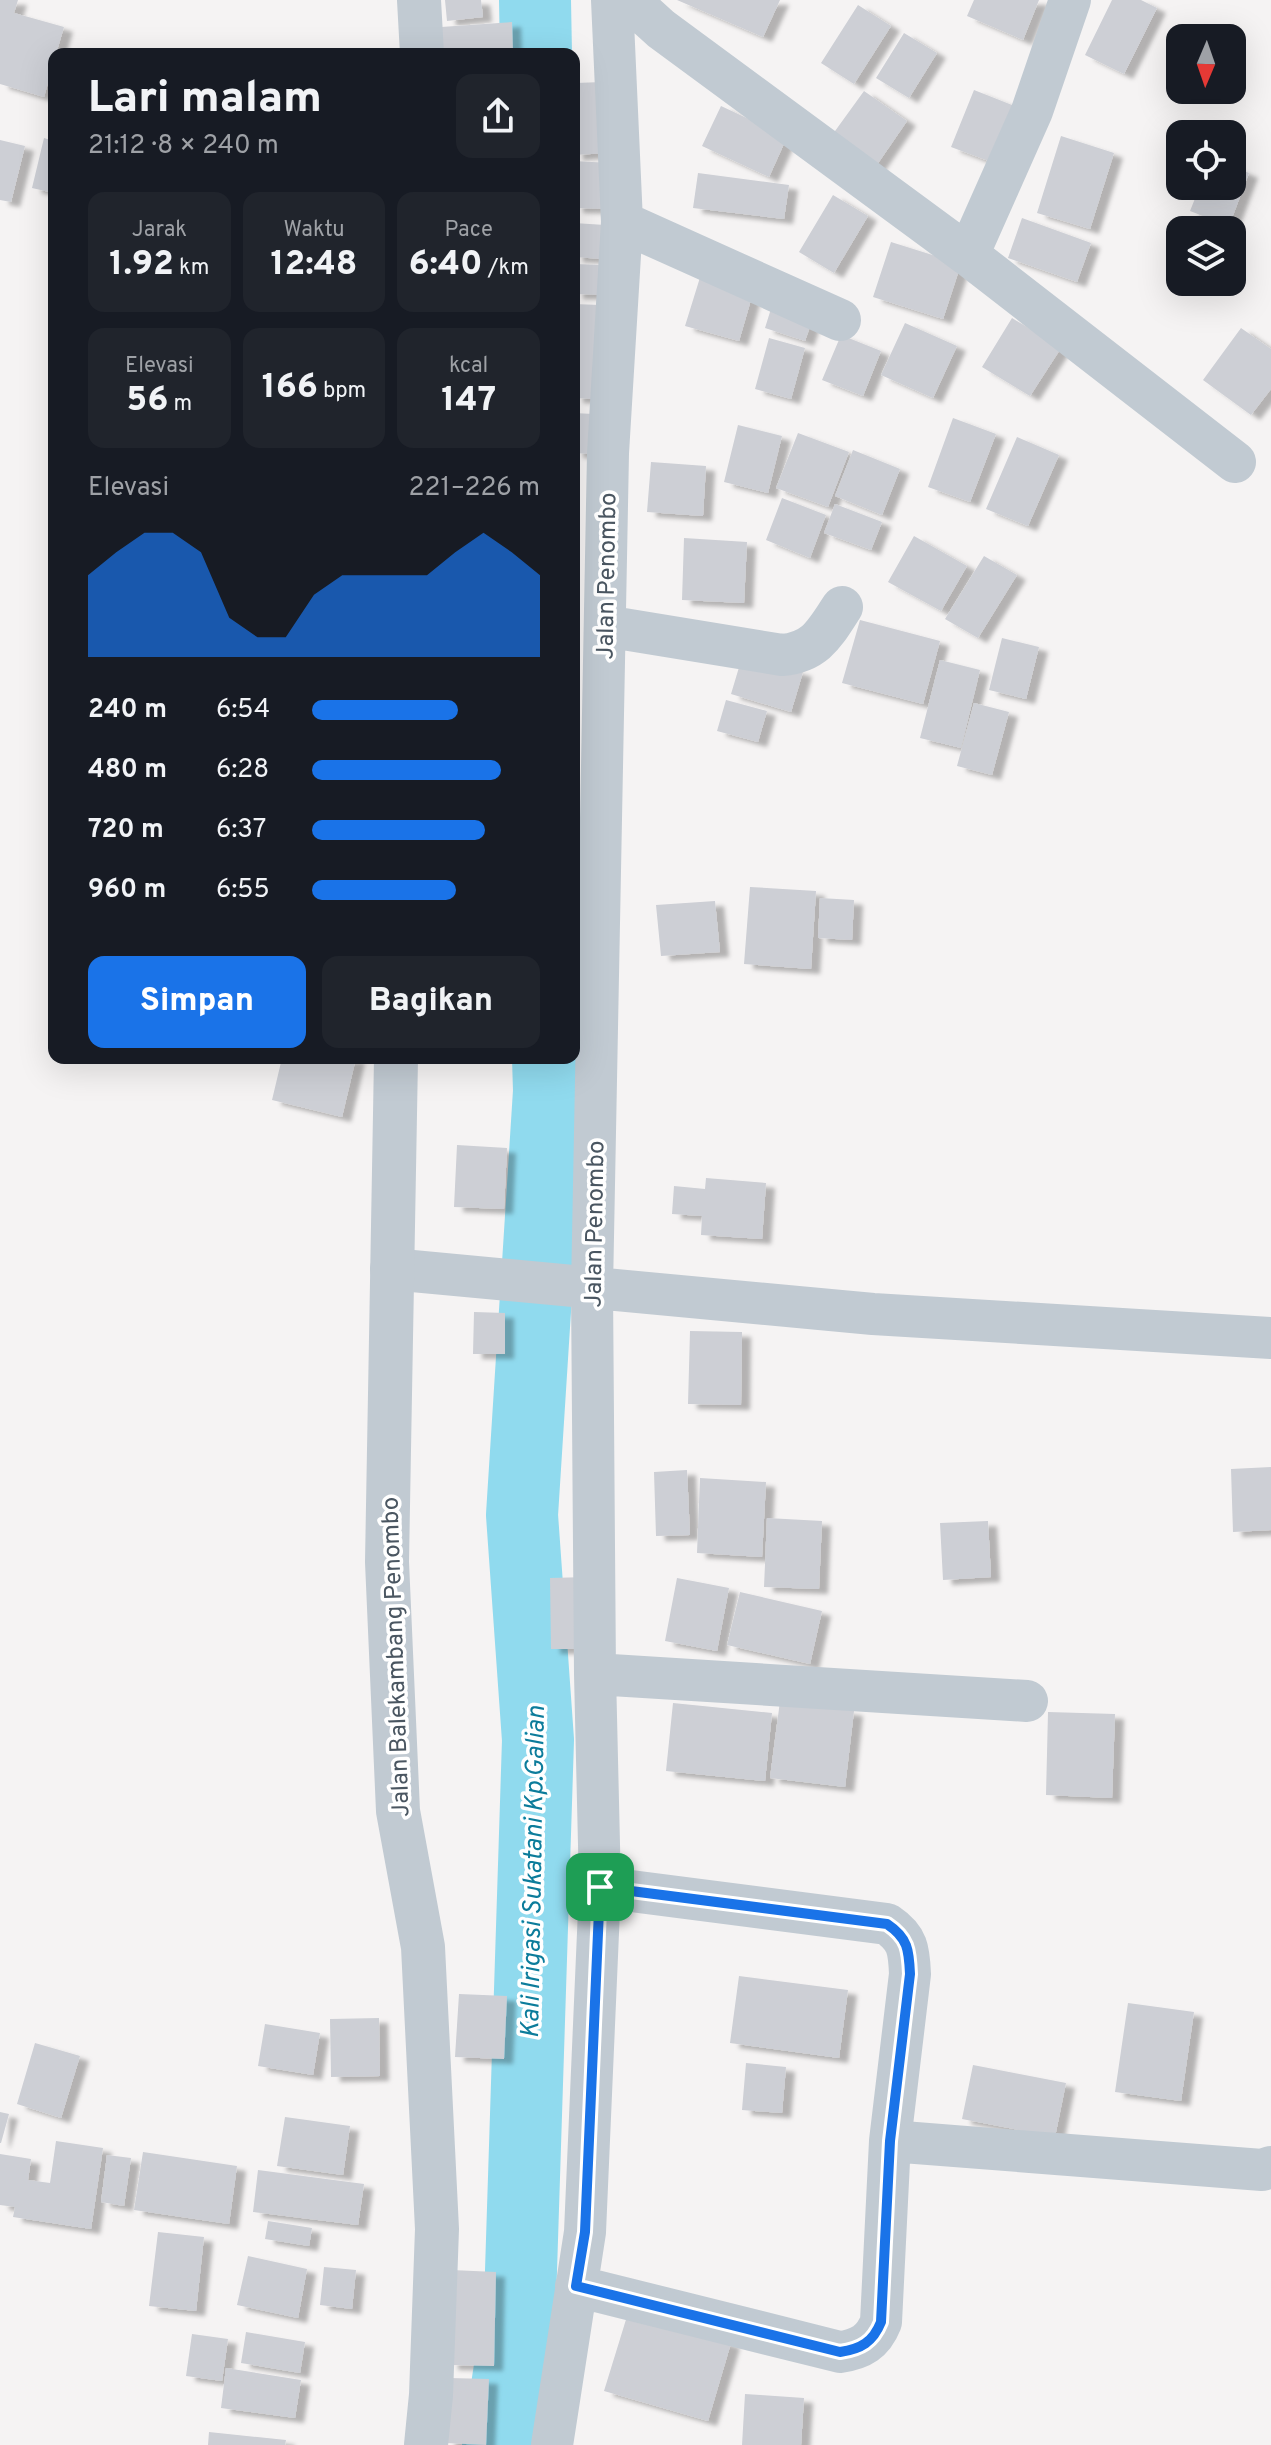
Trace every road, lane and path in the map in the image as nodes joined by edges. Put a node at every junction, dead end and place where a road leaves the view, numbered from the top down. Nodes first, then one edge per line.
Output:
1 (419, 0) edge
2 (612, 0) edge
3 (629, 0) edge
4 (1070, 0) edge
5 (422, 48) edge
6 (622, 222) junction
7 (968, 255) junction
8 (840, 320) dead end
9 (1235, 462) dead end
10 (842, 607) dead end
11 (605, 626) junction
12 (396, 1064) edge
13 (391, 1269) junction
14 (576, 1287) junction
15 (1271, 1338) edge
16 (595, 1674) junction
17 (1027, 1701) dead end
18 (600, 1887) junction
19 (890, 2141) junction
20 (1271, 2167) edge
21 (576, 2286) junction
22 (426, 2445) edge
23 (552, 2445) edge

1 - 5 street
2 - 6 street, Jalan Penombo
3 - 7 street
4 - 7 street
6 - 8 street
6 - 11 street, Jalan Penombo
7 - 9 street
10 - 11 street
11 - 14 street, Jalan Penombo
12 - 13 street, Jalan Balekambang Penombo
13 - 14 street
13 - 22 street, Jalan Balekambang Penombo
14 - 15 street
14 - 16 street, Jalan Penombo
16 - 17 street
16 - 18 street, Jalan Penombo
18 - 19 street
18 - 21 street, Jalan Penombo
19 - 20 street
19 - 21 street
21 - 23 street, Jalan Penombo

